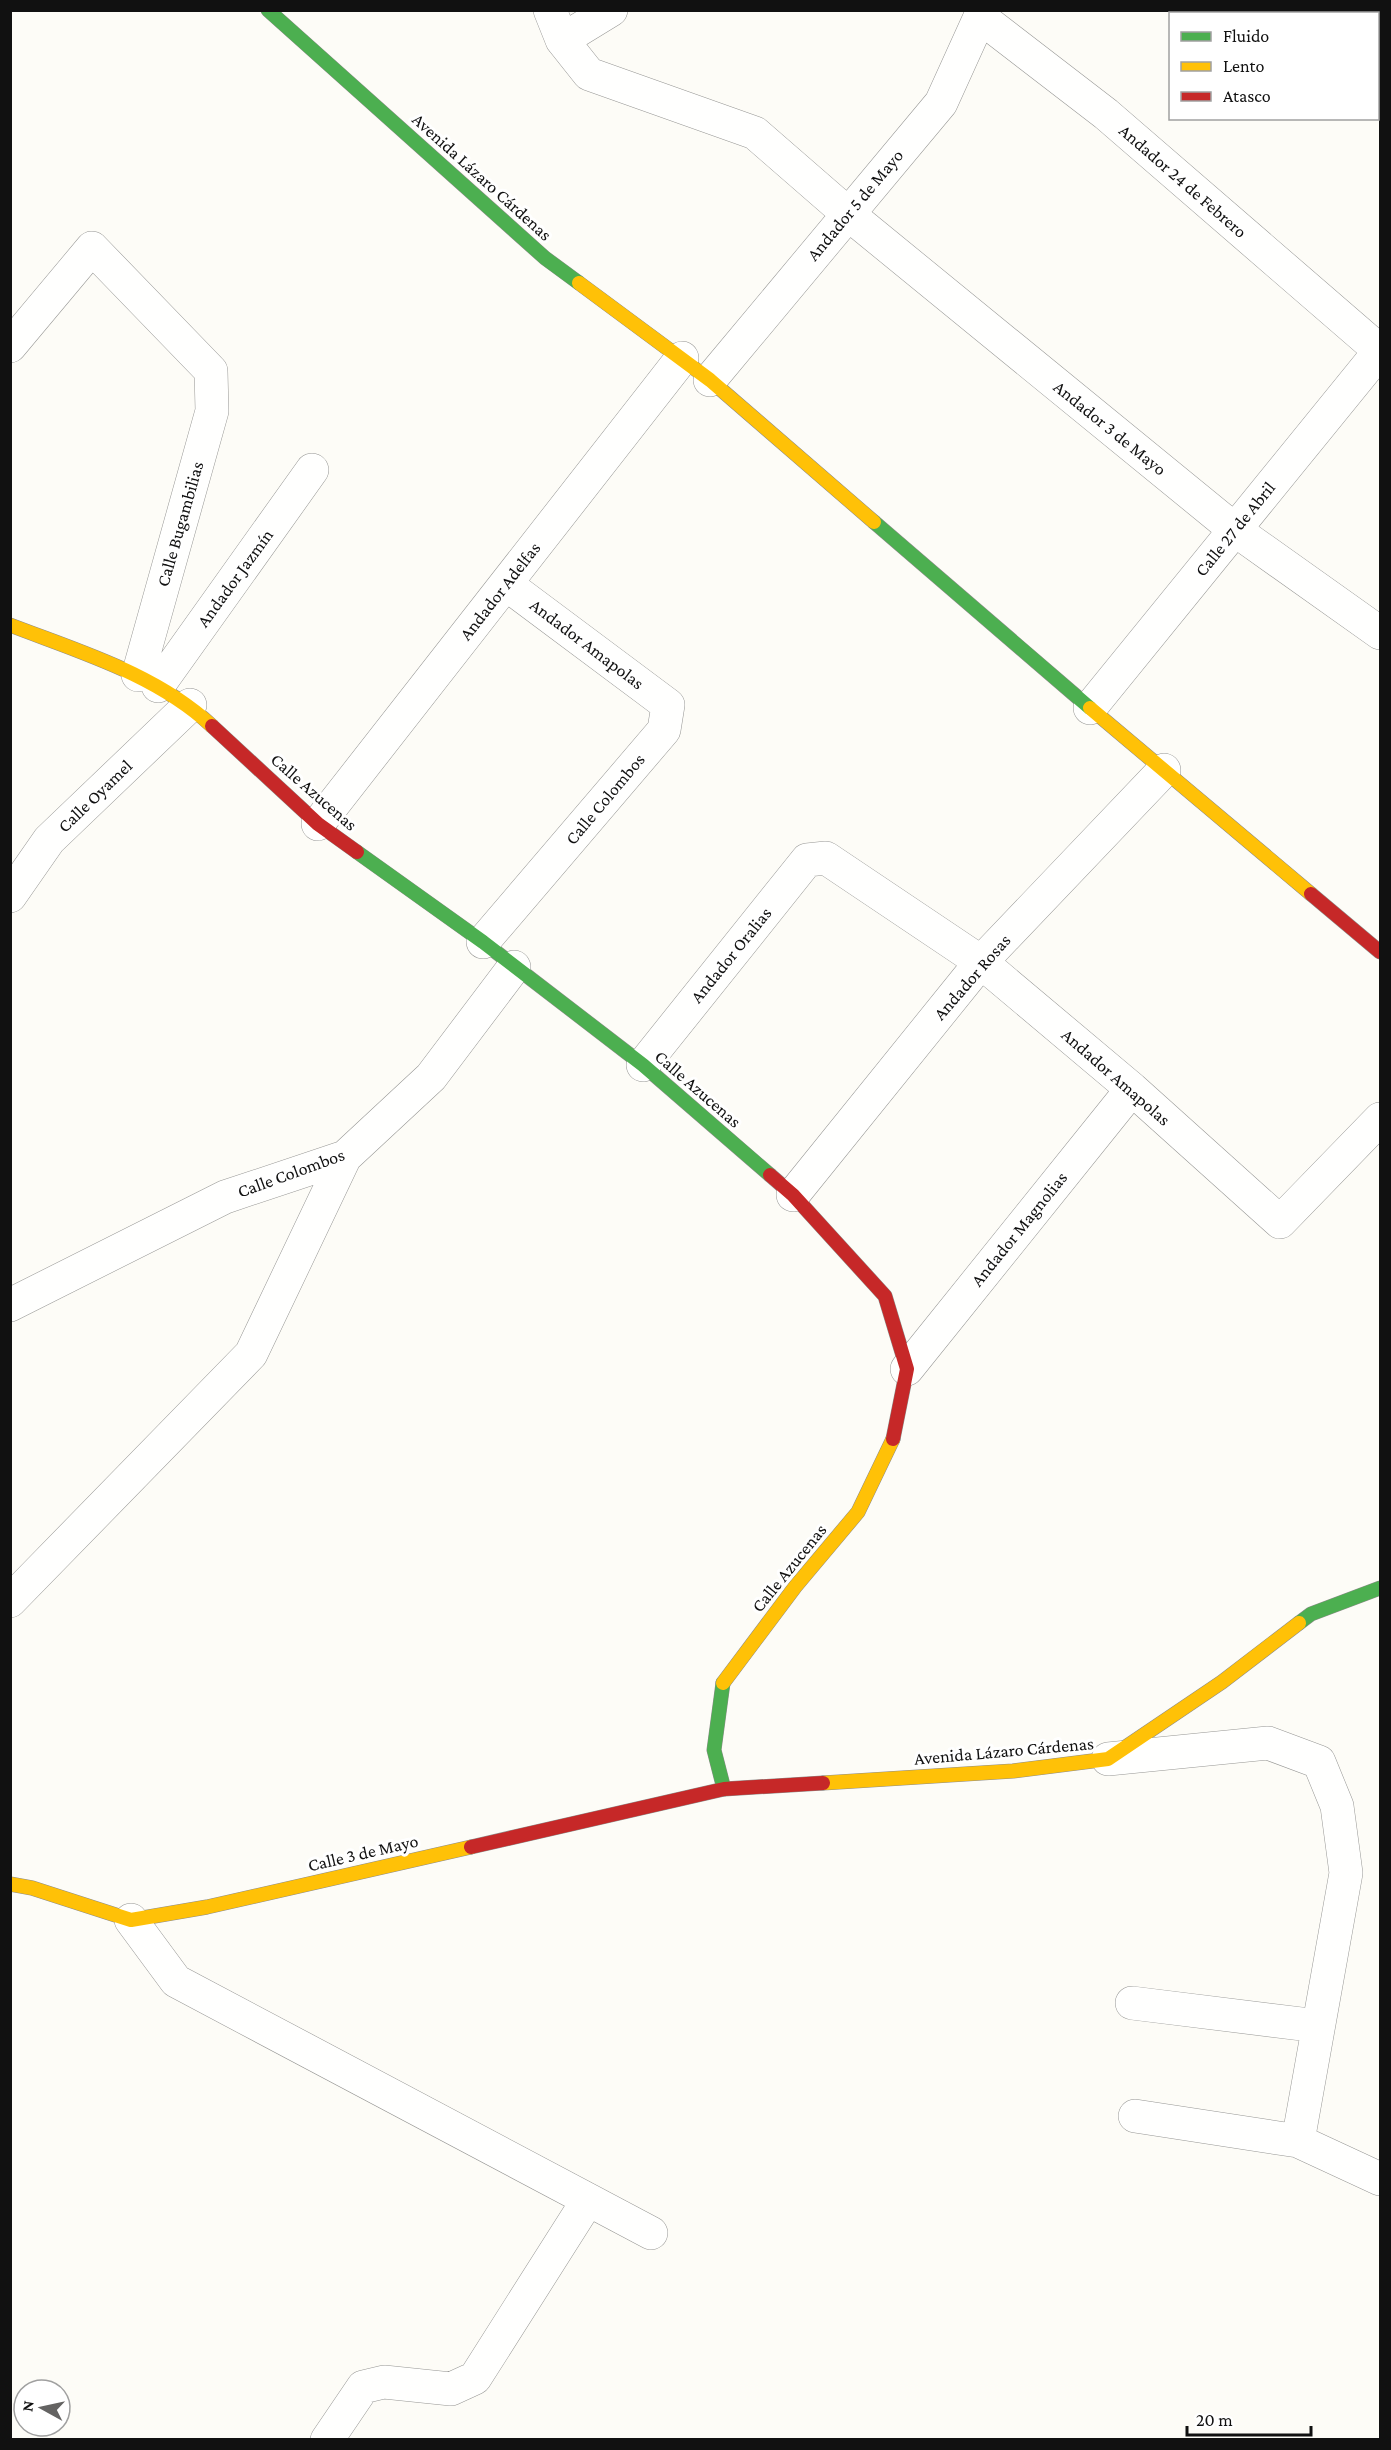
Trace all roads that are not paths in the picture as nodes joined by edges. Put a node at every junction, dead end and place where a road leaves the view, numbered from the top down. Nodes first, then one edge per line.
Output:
1 (268, 10) edge
2 (611, 10) edge
3 (980, 17) joint
4 (556, 25) edge
5 (847, 213) junction
6 (10, 346) edge
7 (1380, 351) edge
8 (682, 358) junction
9 (710, 380) junction
10 (312, 470) dead end
11 (1235, 530) junction
12 (506, 584) junction
13 (10, 625) edge
14 (1380, 633) edge
15 (148, 680) junction
16 (190, 705) junction
17 (668, 705) joint
18 (1090, 708) junction
19 (1164, 771) junction
20 (318, 824) junction
21 (826, 858) joint
22 (10, 896) edge
23 (483, 942) junction
24 (1380, 952) edge
25 (981, 962) junction
26 (514, 967) junction
27 (643, 1065) junction
28 (1132, 1089) junction
29 (1380, 1119) edge
30 (345, 1157) junction
31 (793, 1195) junction
32 (10, 1305) edge
33 (907, 1369) junction
34 (1380, 1588) edge
35 (10, 1601) edge
36 (1108, 1759) junction
37 (724, 1789) junction
38 (10, 1884) edge
39 (131, 1920) junction
40 (1132, 2003) dead end
41 (1318, 2026) junction
42 (1135, 2116) dead end
43 (1298, 2141) junction
44 (1380, 2179) edge
45 (588, 2200) junction
46 (651, 2234) dead end
47 (327, 2439) edge

1 - 8 street, Avenida Lázaro Cárdenas
2 - 4 street
3 - 5 street, Andador 5 de Mayo
3 - 7 street, Andador 24 de Febrero
4 - 5 street, Andador 3 de Mayo
5 - 9 street, Andador 5 de Mayo
5 - 11 street, Andador 3 de Mayo
6 - 15 street, Calle Bugambilias
7 - 11 street, Calle 27 de Abril
8 - 9 street, Avenida Lázaro Cárdenas
8 - 12 street, Andador Adelfas
9 - 18 street, Avenida Lázaro Cárdenas
10 - 15 street, Andador Jazmín
11 - 14 street, Andador 3 de Mayo
11 - 18 street, Calle 27 de Abril
12 - 17 street, Andador Amapolas
12 - 20 street, Andador Adelfas
13 - 15 street, Calle Azucenas
15 - 16 street, Calle Azucenas
16 - 20 street, Calle Azucenas
16 - 22 street, Calle Oyamel
17 - 23 street, Calle Colombos
18 - 19 street, Avenida Lázaro Cárdenas
19 - 24 street, Avenida Lázaro Cárdenas
19 - 25 street, Andador Rosas
20 - 23 street, Calle Azucenas
21 - 25 street, Andador Amapolas
21 - 27 street, Andador Oralias
23 - 26 street, Calle Azucenas
25 - 28 street, Andador Amapolas
25 - 31 street, Andador Rosas
26 - 27 street, Calle Azucenas
26 - 30 street, Calle Colombos
27 - 31 street, Calle Azucenas
28 - 29 street, Andador Amapolas
28 - 33 street, Andador Magnolias
30 - 32 street, Calle Colombos
30 - 35 street
31 - 33 street, Calle Azucenas
33 - 37 street, Calle Azucenas
34 - 36 street, Avenida Lázaro Cárdenas
36 - 37 street, Avenida Lázaro Cárdenas
36 - 41 street
37 - 39 street, Calle 3 de Mayo
38 - 39 street, Calle 3 de Mayo
39 - 45 street
40 - 41 street
41 - 43 street
42 - 43 street
43 - 44 street
45 - 46 street
45 - 47 street

